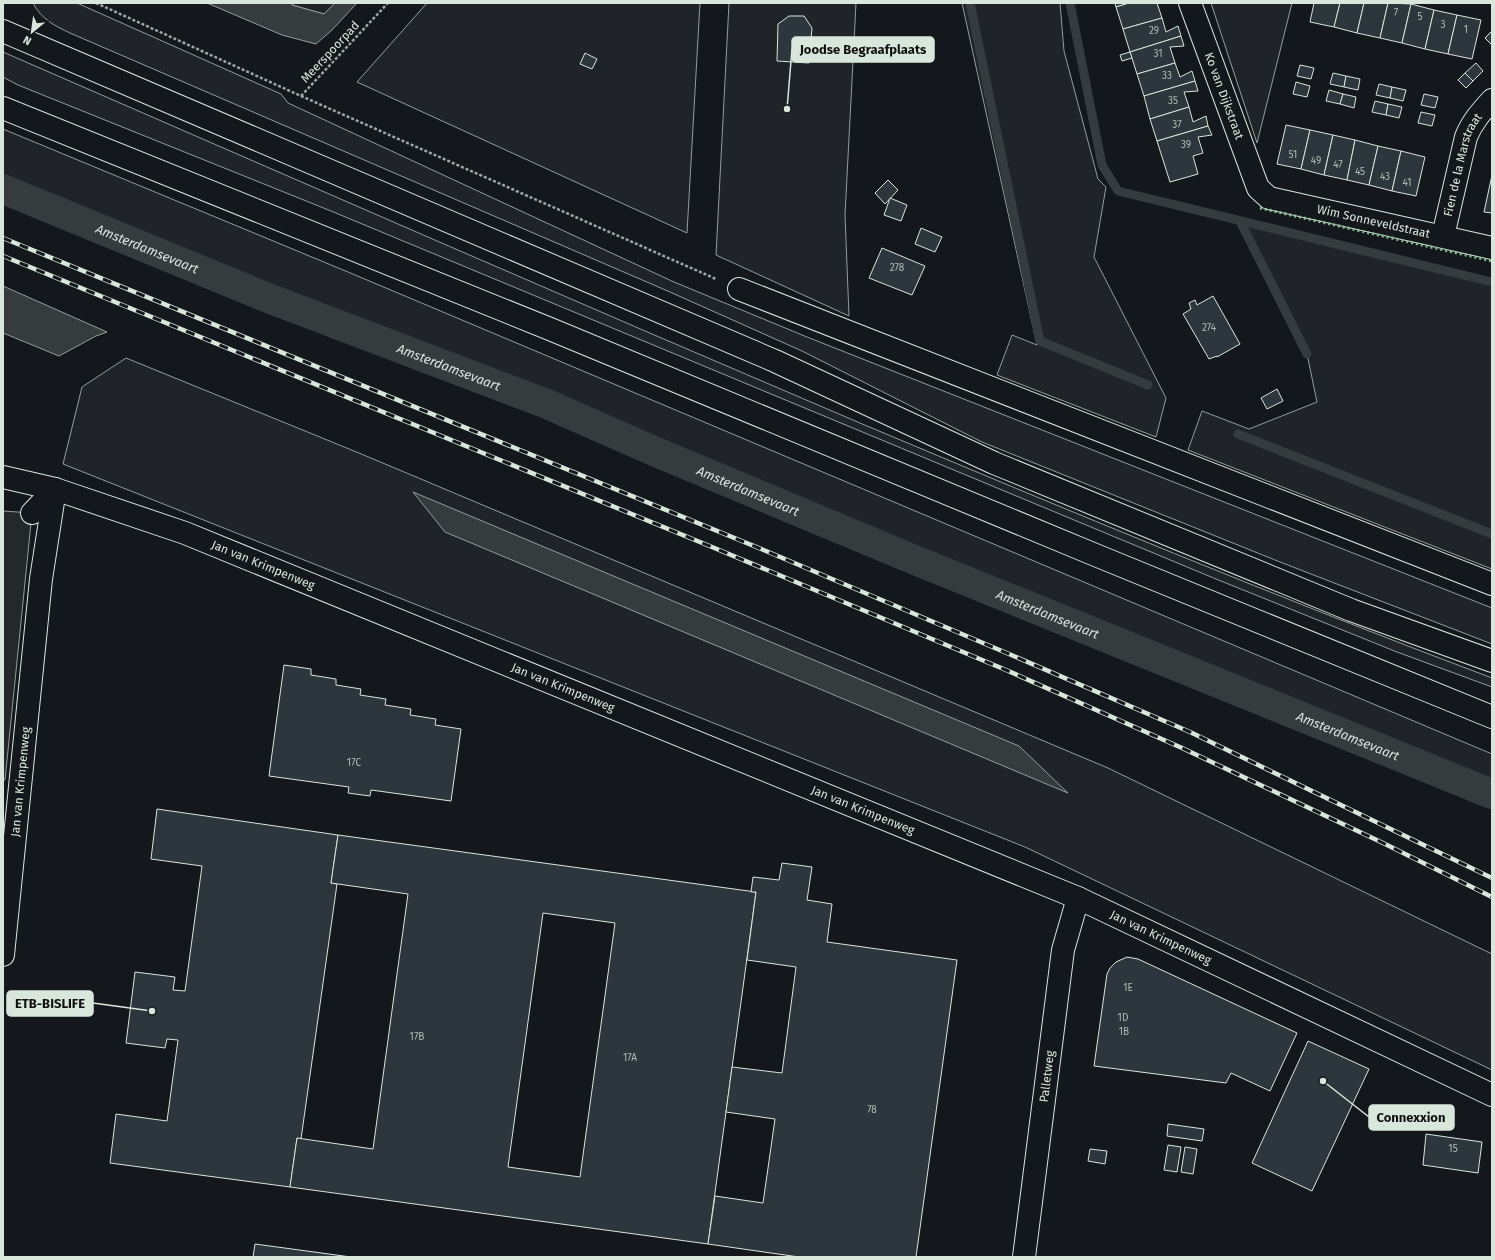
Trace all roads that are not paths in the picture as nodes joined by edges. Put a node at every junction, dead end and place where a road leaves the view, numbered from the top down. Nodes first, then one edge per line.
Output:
1 (1190, 3) edge
2 (3, 31) edge
3 (1492, 100) edge
4 (4, 108) edge
5 (1258, 188) joint
6 (1443, 236) junction
7 (1492, 248) edge
8 (739, 289) road end
9 (3, 477) edge
10 (55, 489) junction
11 (32, 513) dead end
12 (1492, 584) edge
13 (1492, 661) edge
14 (1492, 717) edge
15 (1078, 898) junction
16 (3, 955) edge
17 (1492, 1094) edge
18 (1024, 1257) edge

1 - 5 street, Ko van Dijkstraat
2 - 13 street
3 - 6 street, Fien de la Marstraat
4 - 14 street
5 - 6 street, Wim Sonneveldstraat
6 - 7 street, Wim Sonneveldstraat
8 - 12 street
9 - 10 street
10 - 11 street
10 - 15 street, Jan van Krimpenweg
10 - 16 street, Jan van Krimpenweg
15 - 17 street, Jan van Krimpenweg
15 - 18 street, Palletweg

